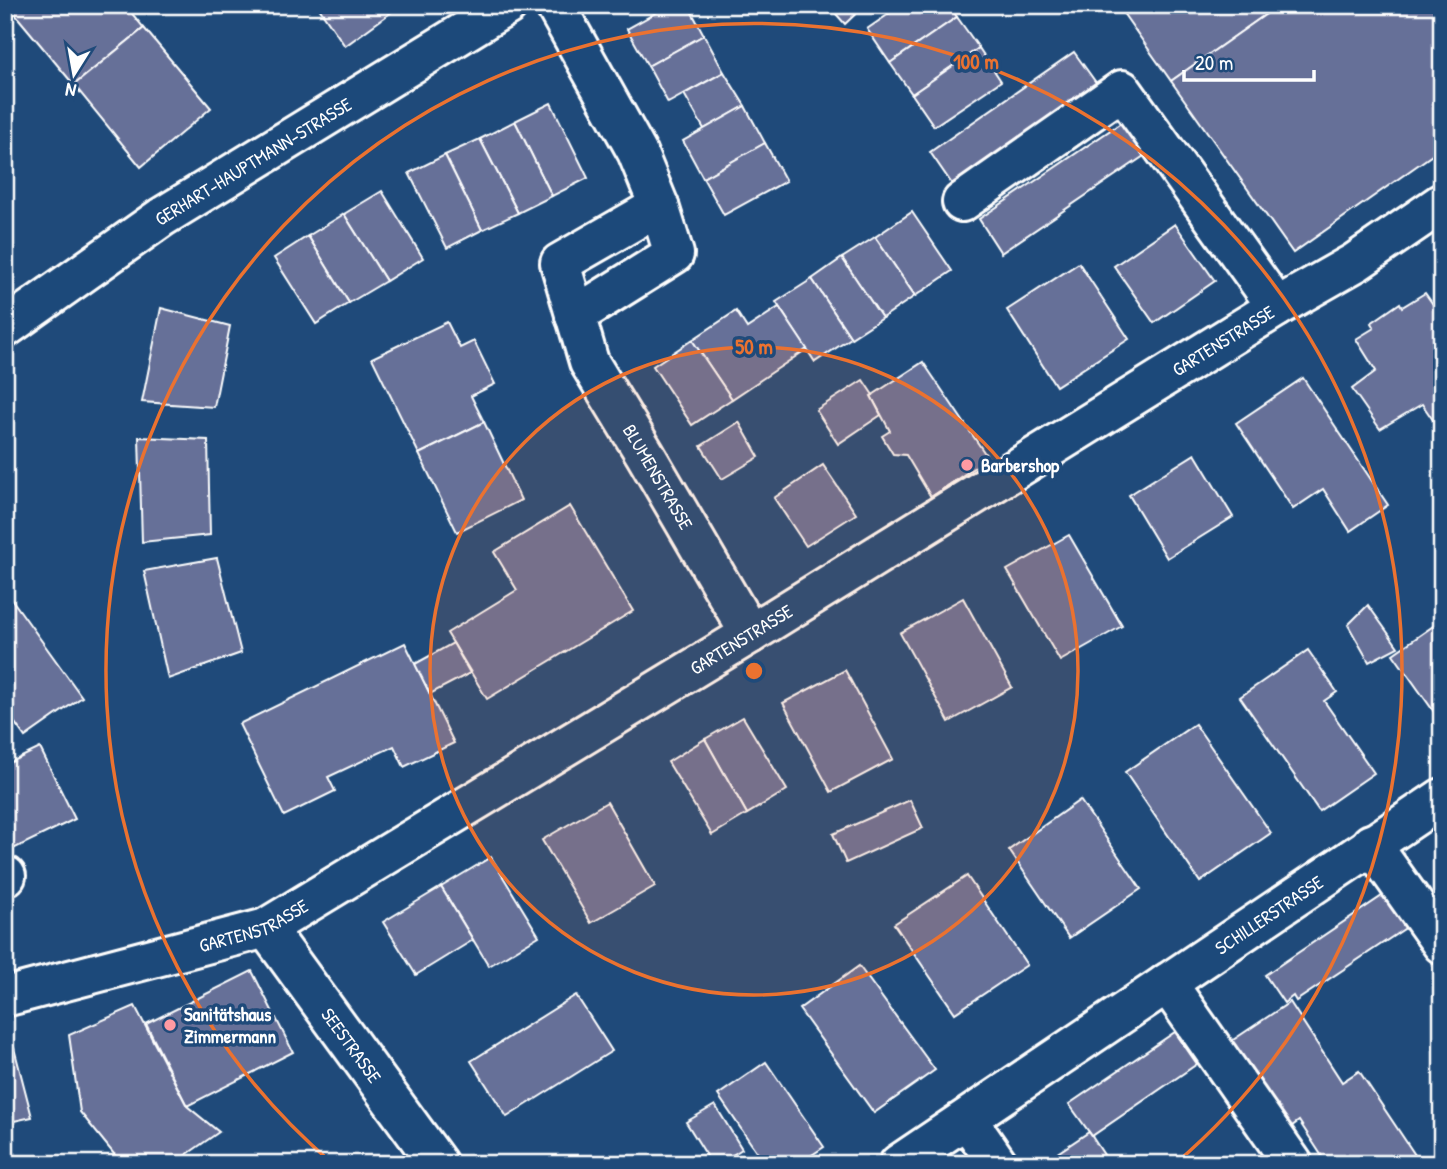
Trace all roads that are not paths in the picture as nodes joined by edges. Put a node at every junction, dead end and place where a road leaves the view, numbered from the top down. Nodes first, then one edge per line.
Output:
1 (508, 5) edge
2 (555, 5) edge
3 (962, 202) dead end
4 (1442, 203) edge
5 (659, 206) junction
6 (1277, 307) junction
7 (575, 316) junction
8 (9, 319) edge
9 (750, 634) junction
10 (1442, 798) edge
11 (1371, 844) junction
12 (266, 928) junction
13 (1442, 944) edge
14 (1167, 983) junction
15 (5, 997) edge
16 (967, 1119) junction
17 (438, 1164) edge
18 (899, 1164) edge
19 (998, 1164) edge
20 (1293, 1164) edge

1 - 8 street, GERHART-HAUPTMANN-STRASSE
2 - 5 street
3 - 6 street
4 - 6 street, GARTENSTRASSE
5 - 7 street
5 - 7 street, BLUMENSTRASSE
6 - 9 street, GARTENSTRASSE
7 - 9 street, BLUMENSTRASSE
9 - 12 street, GARTENSTRASSE
10 - 11 street, SCHILLERSTRASSE
11 - 13 street
11 - 14 street, SCHILLERSTRASSE
12 - 15 street, GARTENSTRASSE
12 - 17 street, SEESTRASSE
14 - 16 street, SCHILLERSTRASSE
14 - 20 street
16 - 18 street, SCHILLERSTRASSE
16 - 19 street

